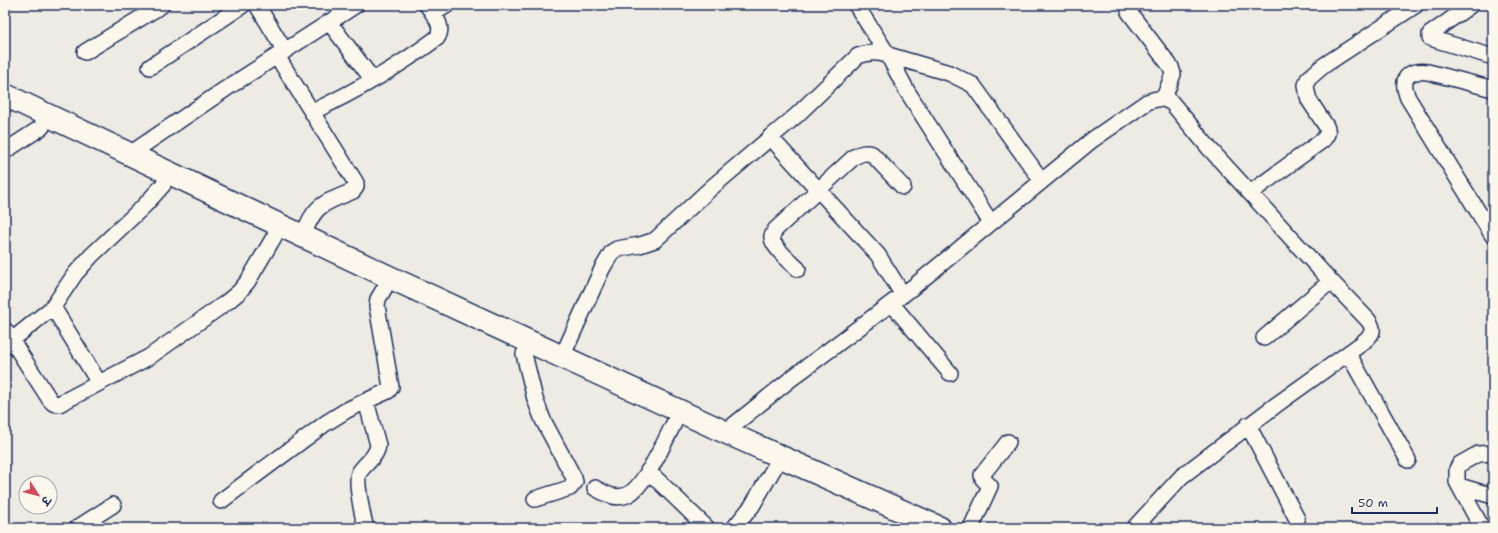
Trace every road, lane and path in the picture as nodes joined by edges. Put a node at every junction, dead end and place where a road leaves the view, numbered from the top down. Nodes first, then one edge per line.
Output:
1 (162, 5) edge
2 (243, 5) edge
3 (257, 5) edge
4 (356, 5) edge
5 (447, 5) edge
6 (856, 5) edge
7 (1416, 5) edge
8 (1471, 5) edge
9 (430, 9) edge
10 (1129, 12) dead end
11 (329, 22) junction
12 (85, 52) dead end
13 (281, 54) junction
14 (888, 54) junction
15 (1493, 57) edge
16 (150, 67) dead end
17 (373, 80) junction
18 (1493, 89) edge
19 (5, 95) edge
20 (1164, 98) junction
21 (5, 109) edge
22 (312, 112) junction
23 (42, 127) junction
24 (770, 137) junction
25 (5, 151) edge
26 (130, 154) junction
27 (1042, 181) junction
28 (163, 185) junction
29 (903, 187) dead end
30 (819, 189) junction
31 (1250, 193) junction
32 (991, 223) junction
33 (303, 236) junction
34 (1493, 236) edge
35 (274, 237) junction
36 (798, 269) dead end
37 (1331, 281) junction
38 (384, 289) junction
39 (898, 300) junction
40 (53, 307) junction
41 (7, 338) edge
42 (1264, 338) dead end
43 (1348, 353) junction
44 (524, 354) junction
45 (562, 357) junction
46 (950, 373) dead end
47 (99, 383) junction
48 (366, 401) junction
49 (674, 423) junction
50 (1248, 425) junction
51 (725, 432) junction
52 (1008, 442) dead end
53 (1493, 453) edge
54 (1408, 460) dead end
55 (774, 468) junction
56 (648, 471) junction
57 (1459, 486) junction
58 (595, 488) dead end
59 (1493, 496) edge
60 (535, 499) dead end
61 (221, 501) dead end
62 (113, 505) dead end
63 (1297, 519) dead end
64 (77, 528) edge
65 (366, 528) edge
66 (707, 528) edge
67 (734, 528) edge
68 (909, 528) edge
69 (940, 528) edge
70 (971, 528) edge
71 (1134, 528) edge
72 (1482, 528) edge

1 - 12 street
2 - 16 street
3 - 13 street
4 - 11 street
5 - 9 street
6 - 14 street
7 - 31 street
8 - 15 street
9 - 17 street
10 - 20 street
11 - 13 street
11 - 17 street
13 - 22 street
13 - 26 street
14 - 24 street
14 - 27 street
14 - 32 street
17 - 22 street
18 - 34 street
19 - 26 highway
20 - 27 street
20 - 31 street
21 - 23 highway
22 - 33 street
23 - 25 street
23 - 28 highway
24 - 30 street
24 - 45 street
26 - 33 highway
27 - 32 street
28 - 35 highway
28 - 40 street
29 - 30 street
30 - 36 street
30 - 39 street
31 - 37 street
32 - 39 street
33 - 45 highway
35 - 38 highway
35 - 47 street
37 - 42 street
37 - 43 street
38 - 44 highway
38 - 48 street
39 - 46 street
39 - 51 street
40 - 41 street
40 - 47 street
41 - 47 street
43 - 50 street
43 - 54 street
44 - 49 highway
44 - 60 street
45 - 51 highway
48 - 61 street
48 - 65 street
49 - 55 highway
49 - 56 street
50 - 63 street
50 - 71 street
51 - 69 highway
52 - 70 street
53 - 57 street
55 - 67 street
55 - 68 highway
56 - 58 street
56 - 66 street
57 - 59 street
57 - 72 street
62 - 64 street

